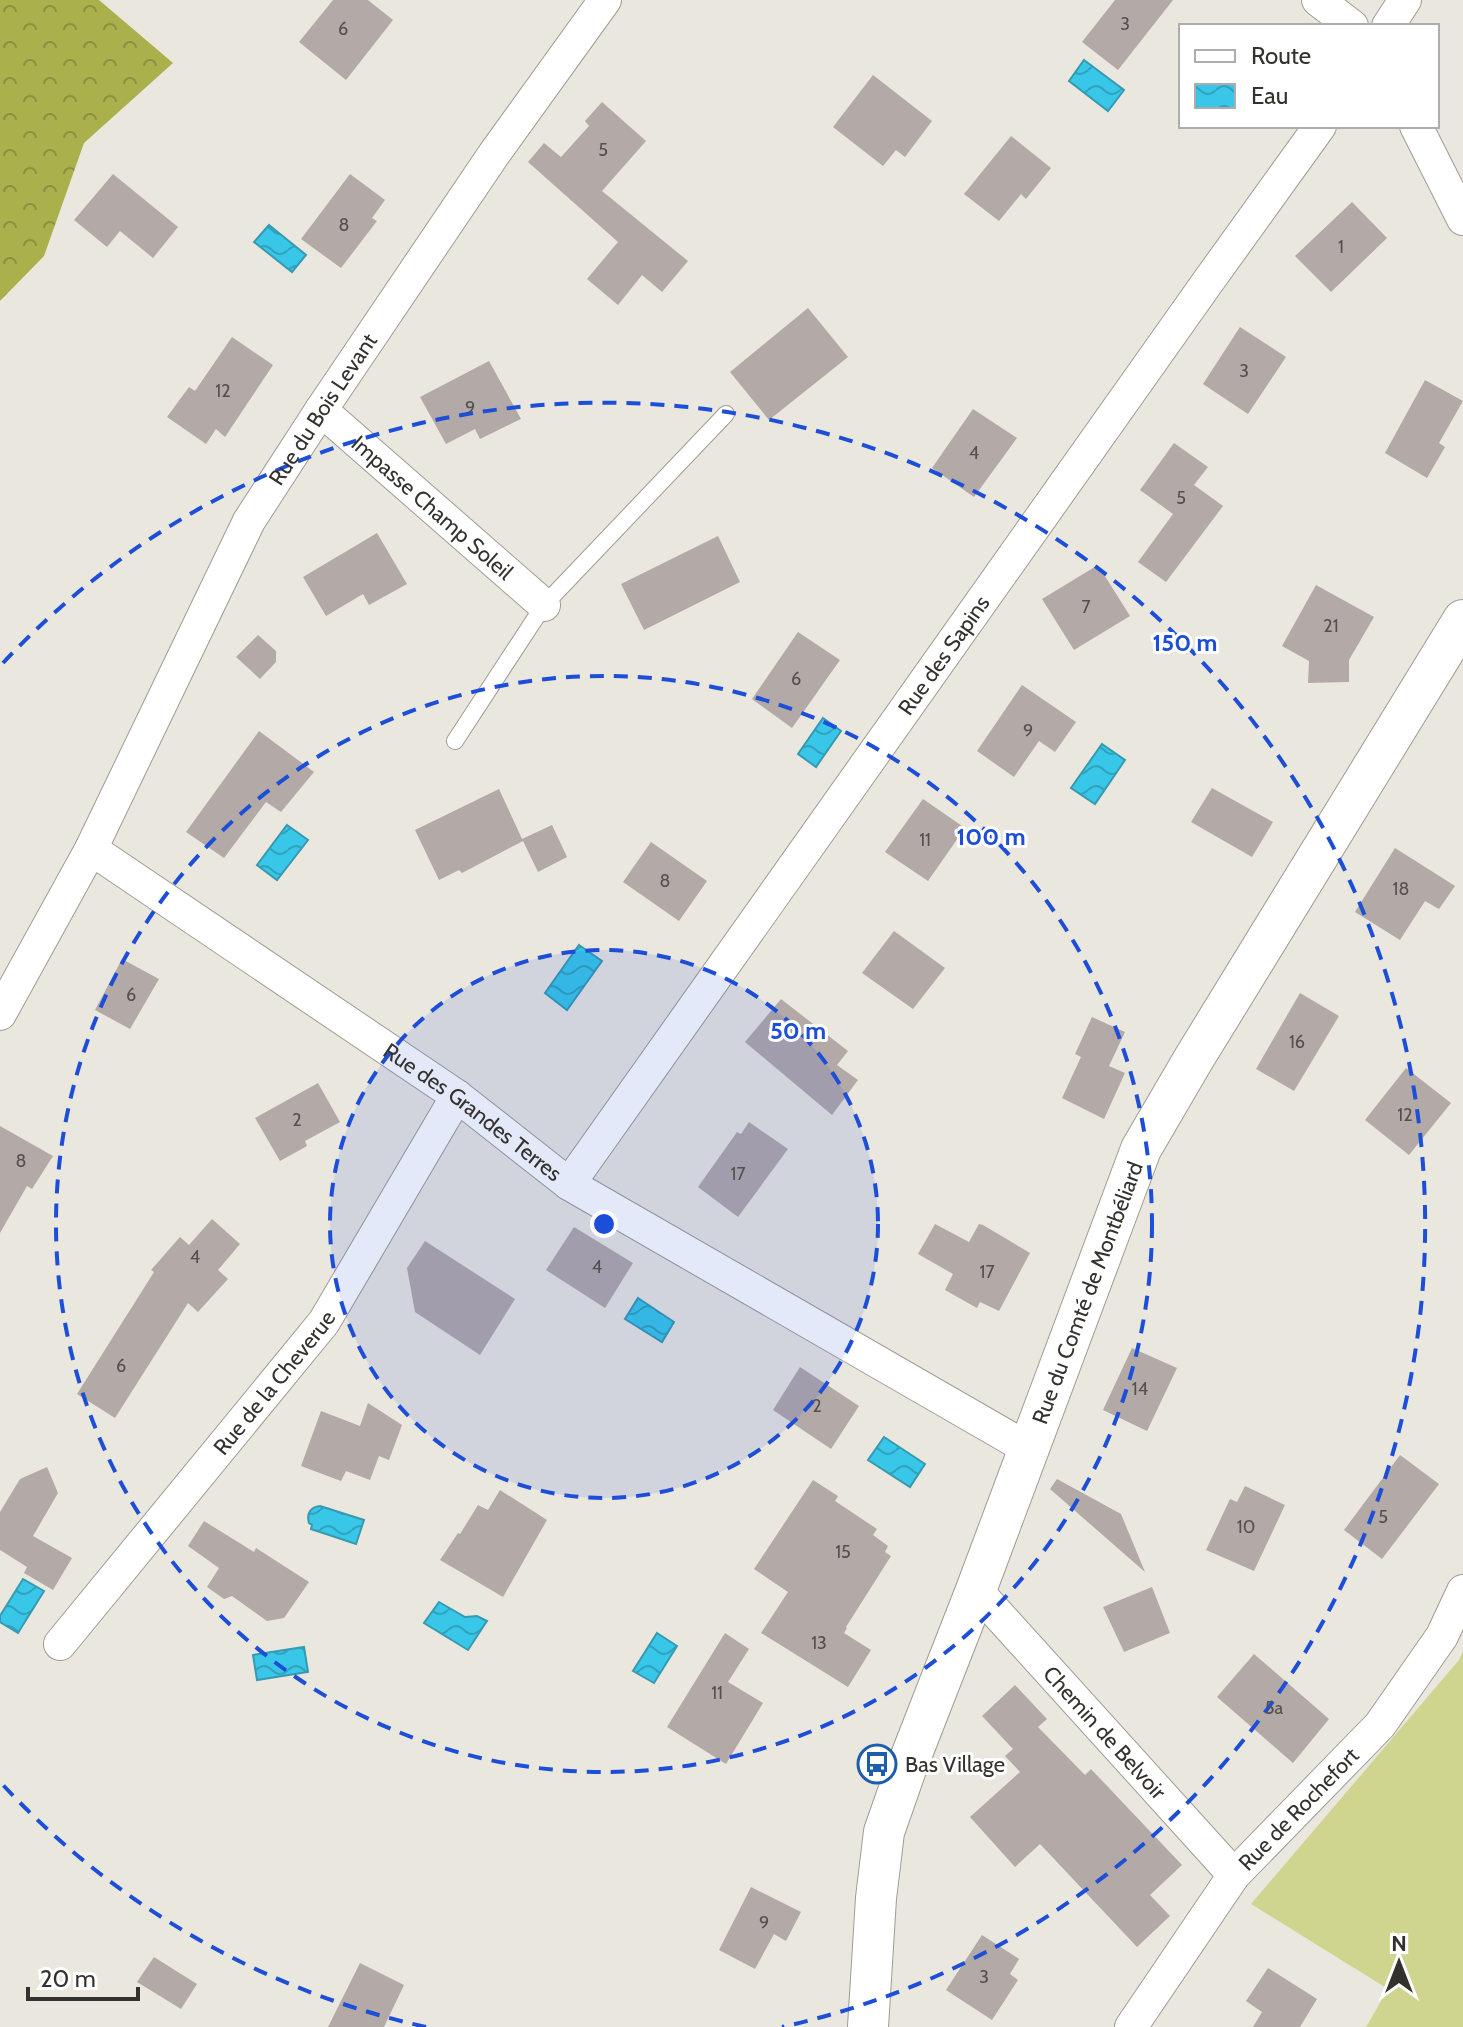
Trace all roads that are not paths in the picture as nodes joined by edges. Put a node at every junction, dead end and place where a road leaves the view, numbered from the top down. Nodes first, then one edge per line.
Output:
1 (605, 0) edge
2 (1318, 0) edge
3 (1405, 0) edge
4 (1349, 24) edge
5 (1389, 24) edge
6 (1319, 128) edge
7 (1417, 128) edge
8 (1463, 219) edge
9 (321, 410) junction
10 (726, 414) dead end
11 (544, 605) junction
12 (1463, 620) edge
13 (455, 741) dead end
14 (91, 849) junction
15 (0, 1014) edge
16 (457, 1096) junction
17 (569, 1184) junction
18 (1029, 1449) junction
19 (976, 1590) junction
20 (1463, 1591) edge
21 (60, 1644) dead end
22 (1234, 1875) junction
23 (868, 2027) edge
24 (1131, 2027) edge

1 - 9 street, Rue du Bois Levant
2 - 4 street
3 - 5 street
6 - 17 street, Rue des Sapins
7 - 8 street
9 - 11 street, Impasse Champ Soleil
9 - 14 street, Rue du Bois Levant
10 - 11 lane
11 - 13 lane
12 - 18 street, Rue du Comté de Montbéliard
14 - 15 street
14 - 16 street, Rue des Grandes Terres
16 - 17 street, Rue des Grandes Terres
16 - 21 street, Rue de la Cheverue
17 - 18 street, Rue des Grandes Terres
18 - 19 street, Rue du Comté de Montbéliard
19 - 22 street, Chemin de Belvoir
19 - 23 street, Rue du Comté de Montbéliard
20 - 22 street, Rue de Rochefort
22 - 24 street, Rue de Rochefort

